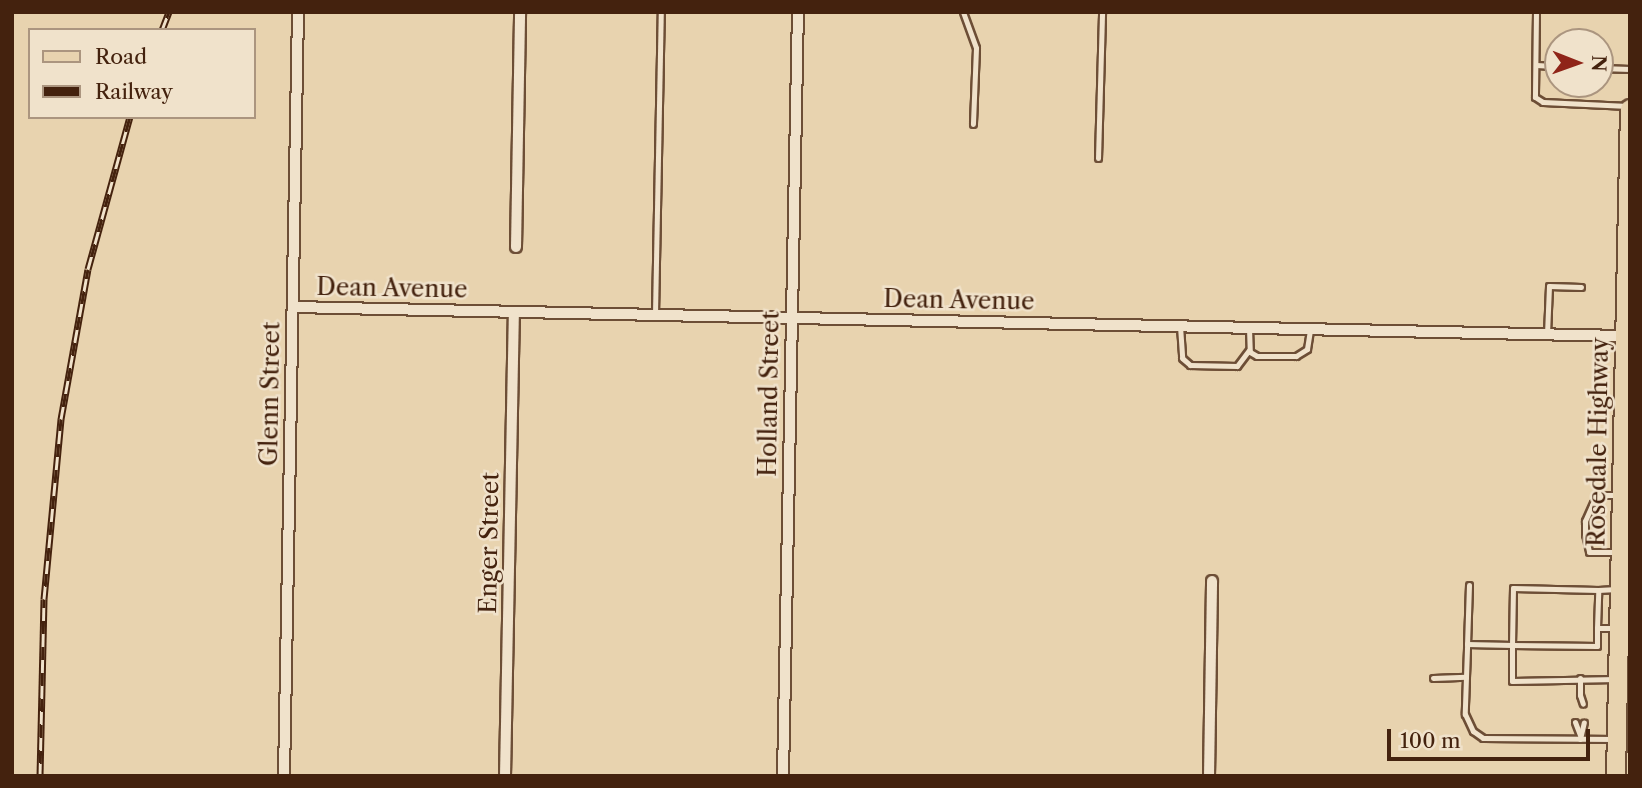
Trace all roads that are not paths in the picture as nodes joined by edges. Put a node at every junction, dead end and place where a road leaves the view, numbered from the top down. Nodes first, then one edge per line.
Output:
1 (298, 12) edge
2 (520, 12) edge
3 (660, 12) edge
4 (798, 12) edge
5 (963, 12) edge
6 (1102, 12) edge
7 (1536, 12) edge
8 (1536, 65) junction
9 (1544, 65) edge
10 (1630, 108) edge
11 (973, 124) dead end
12 (1098, 158) dead end
13 (1629, 158) edge
14 (516, 247) dead end
15 (1581, 287) dead end
16 (293, 307) junction
17 (514, 312) junction
18 (655, 315) junction
19 (792, 318) junction
20 (1181, 326) junction
21 (1249, 328) junction
22 (1310, 329) junction
23 (1548, 334) junction
24 (1627, 337) edge
25 (1249, 350) junction
26 (1622, 495) junction
27 (1620, 552) junction
28 (1212, 581) dead end
29 (1469, 584) dead end
30 (1620, 589) junction
31 (1598, 590) junction
32 (1597, 628) junction
33 (1618, 629) junction
34 (1467, 644) junction
35 (1512, 645) junction
36 (1466, 677) junction
37 (1433, 678) dead end
38 (1580, 678) junction
39 (1618, 679) junction
40 (1580, 695) junction
41 (1575, 704) dead end
42 (1583, 704) dead end
43 (1575, 722) dead end
44 (1584, 722) dead end
45 (1580, 737) junction
46 (1617, 739) junction
47 (284, 776) edge
48 (505, 776) edge
49 (783, 776) edge
50 (1209, 776) edge
51 (1616, 776) edge

1 - 16 street, Glenn Street
2 - 14 street
3 - 18 lane
4 - 19 street, Holland Street
5 - 11 lane
6 - 12 lane
7 - 8 lane
8 - 9 lane
8 - 10 lane
10 - 13 main road, Rosedale Highway
13 - 24 main road, Rosedale Highway
15 - 23 lane
16 - 17 street, Dean Avenue
16 - 47 street, Glenn Street
17 - 18 street, Dean Avenue
17 - 48 street, Enger Street
18 - 19 street, Dean Avenue
19 - 20 street, Dean Avenue
19 - 49 street, Holland Street
20 - 21 street, Dean Avenue
20 - 25 lane
21 - 22 street, Dean Avenue
21 - 25 lane
22 - 23 street, Dean Avenue
22 - 25 lane
23 - 24 street, Dean Avenue
24 - 26 main road, Rosedale Highway
26 - 27 main road, Rosedale Highway
26 - 27 lane
27 - 30 main road, Rosedale Highway
28 - 50 street
29 - 34 lane
30 - 31 lane
30 - 33 main road, Rosedale Highway
31 - 32 lane
31 - 35 lane
32 - 33 lane
32 - 35 lane
33 - 39 main road, Rosedale Highway
34 - 35 lane
34 - 36 lane
35 - 38 lane
36 - 37 lane
36 - 45 lane
38 - 39 lane
38 - 40 lane
39 - 46 main road, Rosedale Highway
40 - 41 lane
40 - 42 lane
43 - 45 lane
44 - 45 lane
45 - 46 lane
46 - 51 main road, Rosedale Highway

